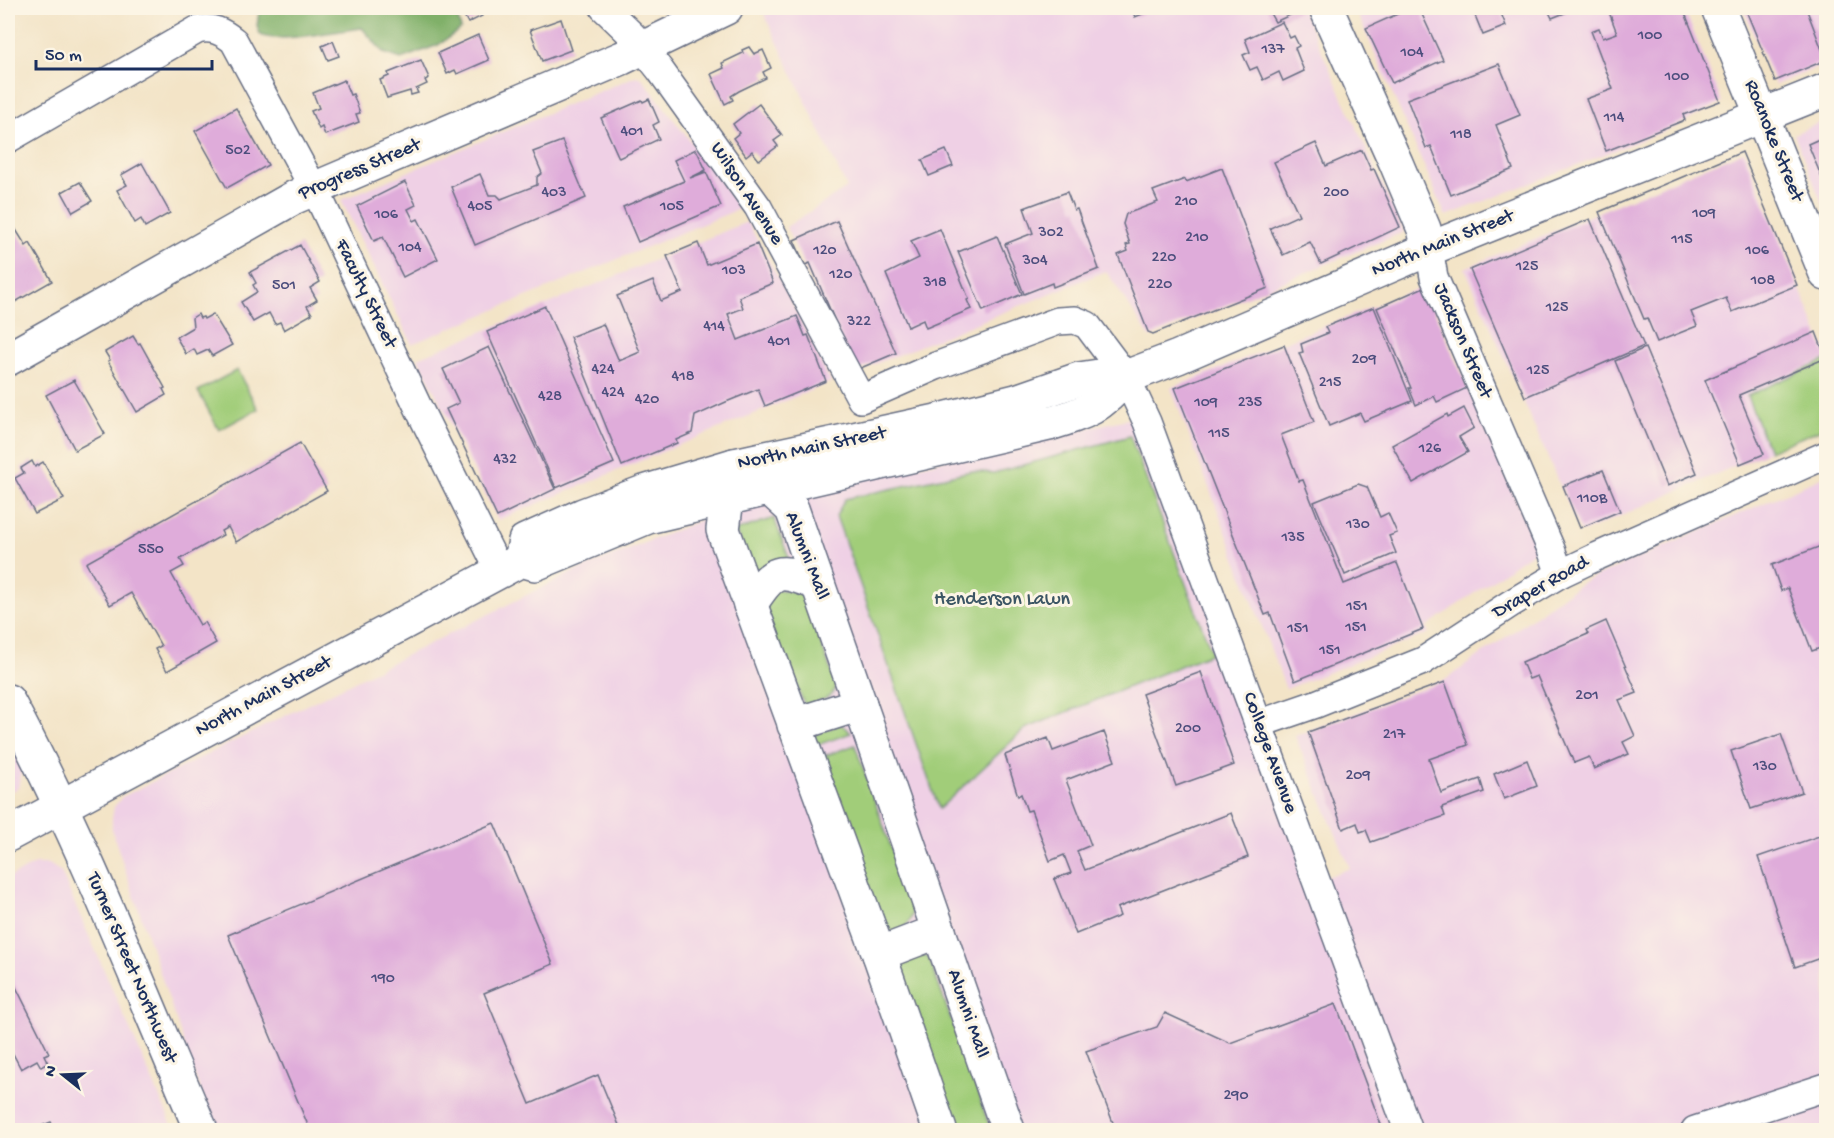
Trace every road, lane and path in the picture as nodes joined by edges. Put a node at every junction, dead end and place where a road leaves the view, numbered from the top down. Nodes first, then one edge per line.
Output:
1 (604, 8) edge
2 (726, 8) edge
3 (1326, 8) edge
4 (1718, 8) edge
5 (643, 49) junction
6 (1827, 90) edge
7 (1763, 116) junction
8 (8, 139) edge
9 (314, 189) junction
10 (1429, 249) junction
11 (1827, 274) edge
12 (8, 359) edge
13 (1126, 377) junction
14 (861, 399) joint
15 (1827, 455) edge
16 (734, 465) junction
17 (769, 488) junction
18 (727, 498) junction
19 (510, 566) junction
20 (1560, 574) junction
21 (818, 584) junction
22 (750, 605) junction
23 (8, 701) edge
24 (860, 704) junction
25 (1258, 724) junction
26 (794, 725) junction
27 (61, 806) junction
28 (8, 834) edge
29 (939, 931) junction
30 (879, 954) junction
31 (1827, 1086) edge
32 (201, 1131) edge
33 (940, 1131) edge
34 (1008, 1131) edge
35 (1408, 1131) edge
36 (1695, 1131) edge

1 - 5 street, Wilson Avenue
2 - 5 street, Progress Street
3 - 10 street, Jackson Street
4 - 7 street, Roanoke Street
5 - 9 street, Progress Street
5 - 14 street, Wilson Avenue
6 - 7 street, North Main Street
7 - 10 street, North Main Street
7 - 11 street, Roanoke Street
8 - 9 street, Faculty Street
9 - 12 street, Progress Street
9 - 19 street, Faculty Street
10 - 13 street, North Main Street
10 - 20 street, Jackson Street
13 - 14 street, College Avenue
13 - 16 street, North Main Street
13 - 17 street, North Main Street
13 - 25 street, College Avenue
15 - 20 street, Draper Road
16 - 17 street, Alumni Mall
16 - 18 street
16 - 19 street, North Main Street
17 - 18 street, North Main Street
17 - 21 street, Alumni Mall
18 - 19 street, North Main Street
18 - 22 street
19 - 27 street, North Main Street
20 - 25 street, Draper Road
21 - 22 street
21 - 24 street, Alumni Mall
22 - 26 street
23 - 27 street, Turner Street Northwest
24 - 26 street
24 - 29 street, Alumni Mall
25 - 35 street, College Avenue
26 - 30 street
27 - 28 street, North Main Street
27 - 32 street, Turner Street Northwest
29 - 30 street
29 - 34 street, Alumni Mall
30 - 33 street
31 - 36 street

